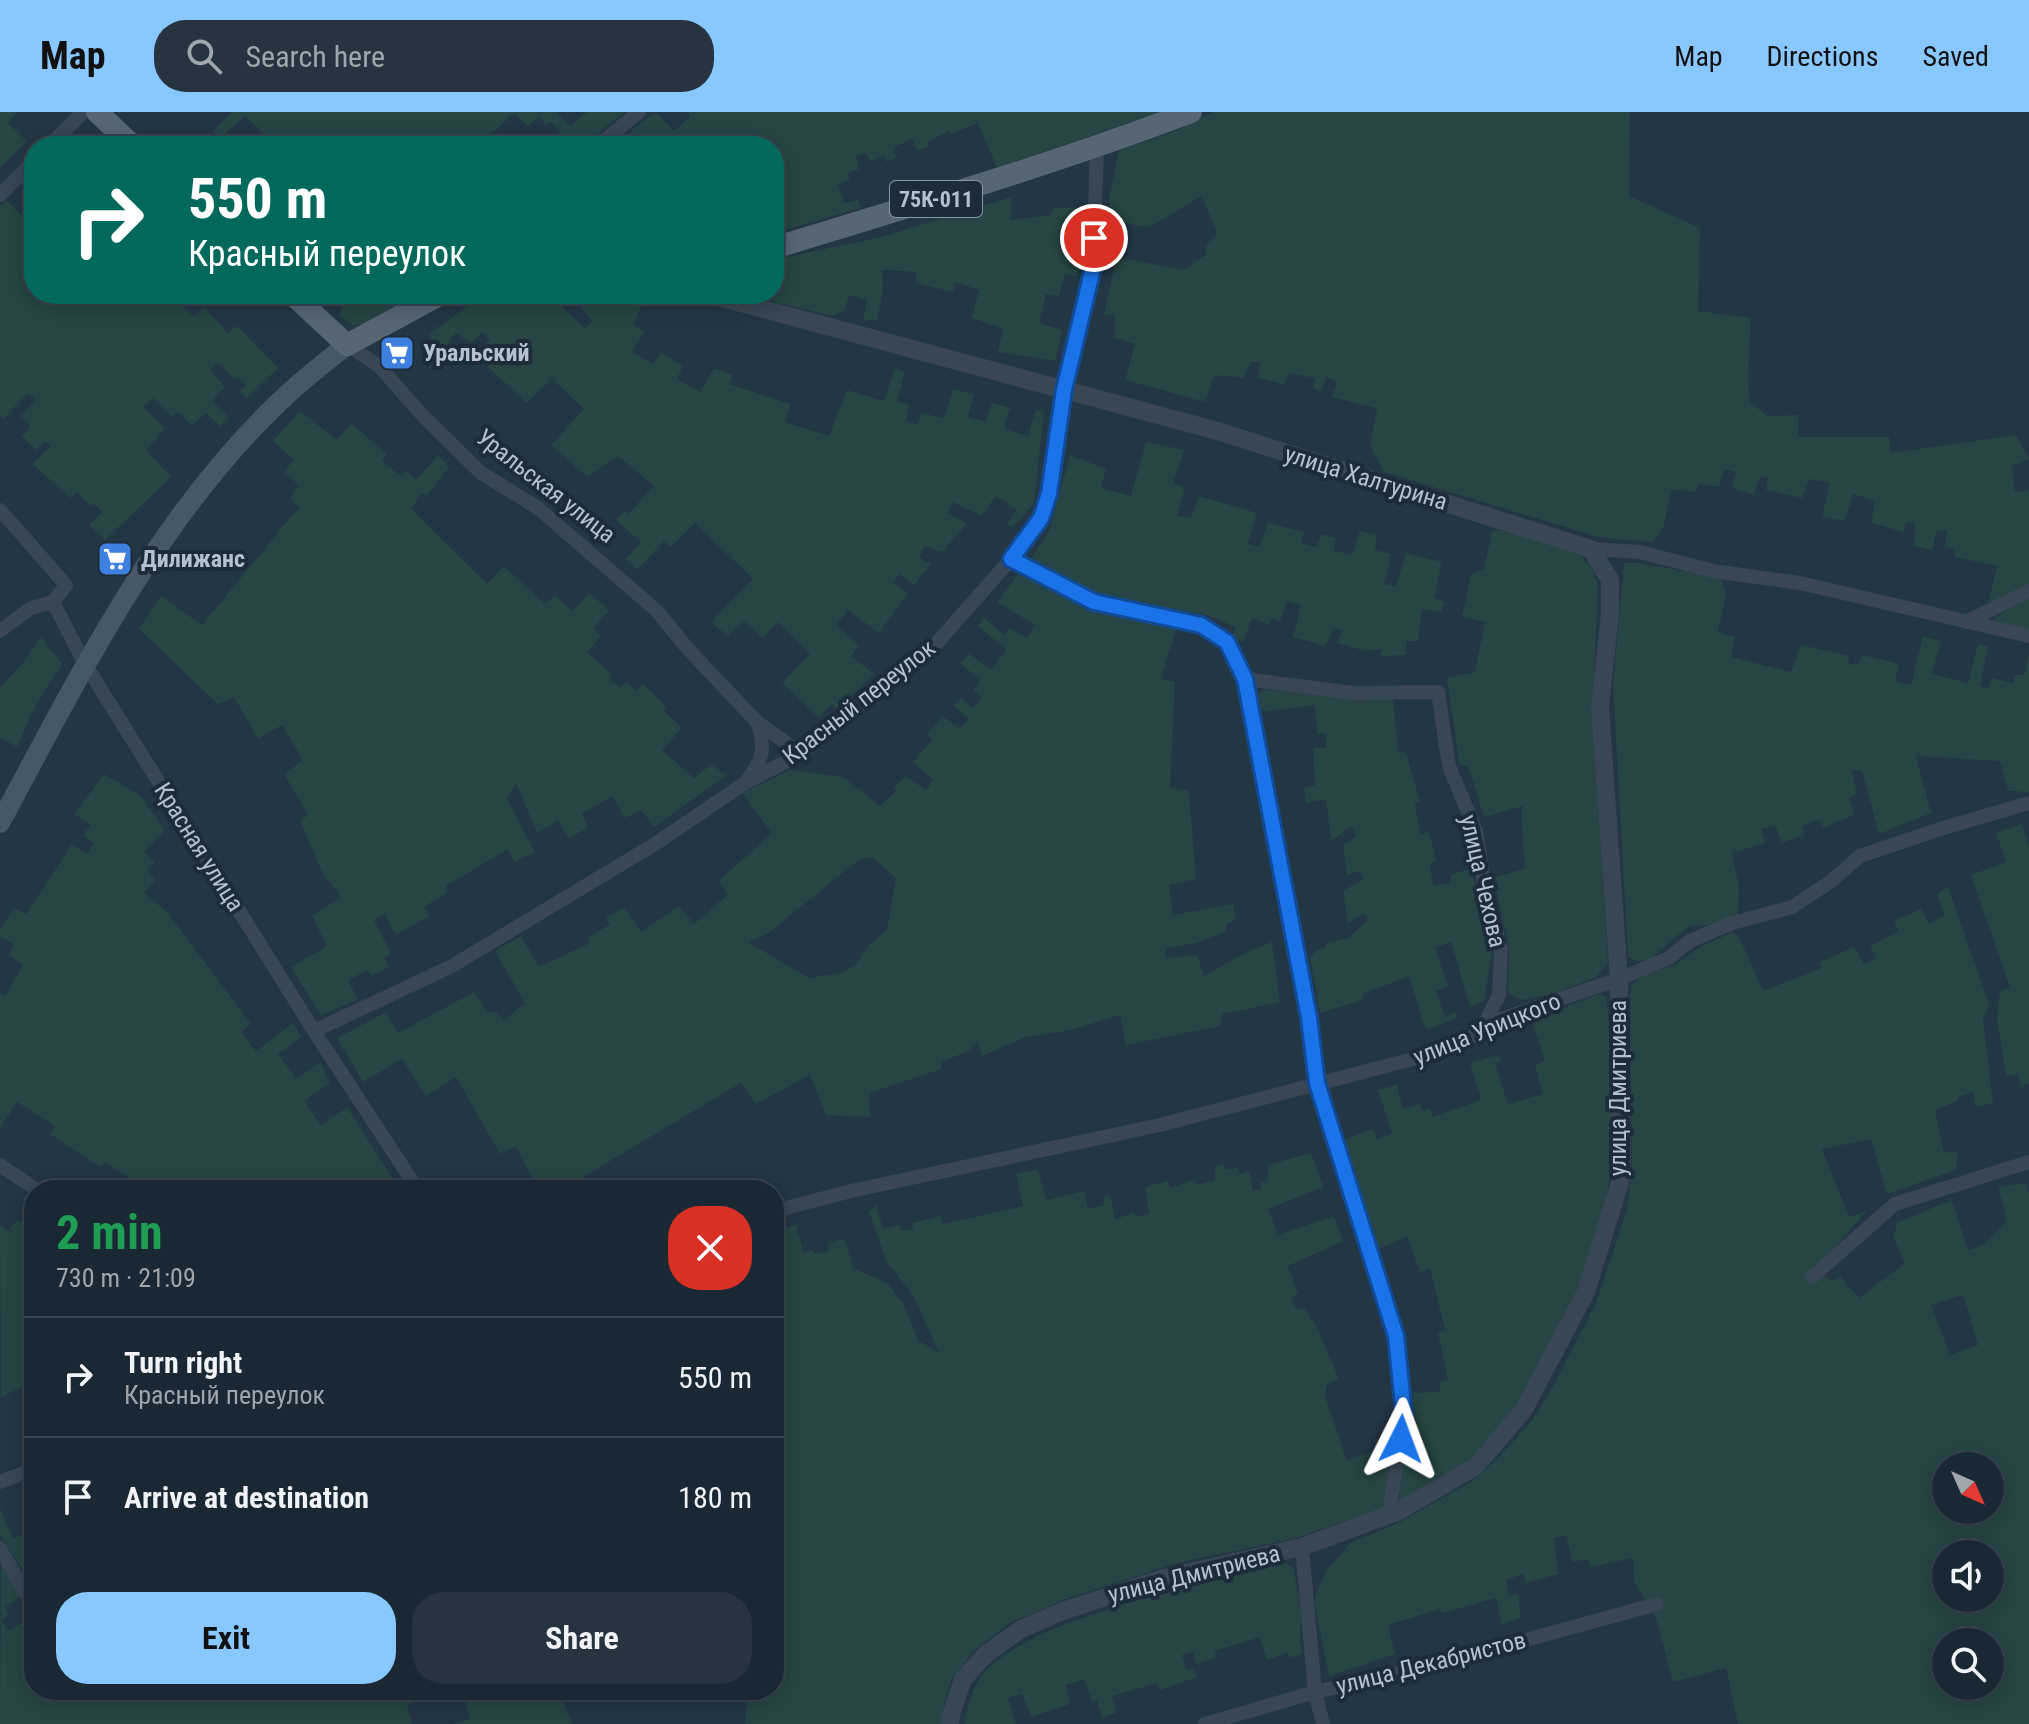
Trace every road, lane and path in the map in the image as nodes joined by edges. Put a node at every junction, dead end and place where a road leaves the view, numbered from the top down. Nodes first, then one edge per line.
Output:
1 (83, 112) edge
2 (97, 112) edge
3 (639, 112) edge
4 (1191, 112) edge
5 (59, 136) edge
6 (122, 136) edge
7 (609, 136) edge
8 (1097, 147) junction
9 (24, 171) edge
10 (0, 195) edge
11 (784, 245) edge
12 (303, 304) edge
13 (423, 304) edge
14 (745, 304) edge
15 (347, 345) junction
16 (1064, 390) junction
17 (0, 510) edge
18 (1591, 549) junction
19 (1011, 559) junction
20 (2029, 591) edge
21 (53, 602) junction
22 (1966, 622) junction
23 (0, 631) edge
24 (2029, 636) edge
25 (85, 664) junction
26 (1245, 679) junction
27 (756, 721) junction
28 (801, 754) junction
29 (745, 783) junction
30 (2029, 803) edge
31 (0, 823) edge
32 (1619, 979) junction
33 (1484, 1025) junction
34 (314, 1031) junction
35 (1317, 1083) junction
36 (2029, 1162) edge
37 (0, 1165) edge
38 (411, 1180) edge
39 (24, 1181) edge
40 (784, 1208) edge
41 (1812, 1277) dead end
42 (24, 1473) edge
43 (0, 1482) edge
44 (1389, 1515) junction
45 (1302, 1547) junction
46 (0, 1548) edge
47 (24, 1590) edge
48 (1657, 1604) dead end
49 (1315, 1692) junction
50 (950, 1724) edge
51 (1205, 1724) edge
52 (1323, 1724) edge

1 - 5 street
2 - 6 main road
3 - 7 street
4 - 8 main road, 75К-011
8 - 11 main road, 75К-011
8 - 16 street, Красный переулок
9 - 10 street
12 - 15 main road, Уральская улица
13 - 15 main road
14 - 16 street, улица Халтурина
15 - 25 main road
15 - 27 street, Уральская улица
16 - 18 street, улица Халтурина
16 - 19 street, Красный переулок
17 - 21 street, Красная улица
18 - 22 street, улица Халтурина
18 - 32 street, улица Дмитриева
19 - 26 street
19 - 28 street, Красный переулок
20 - 22 street
21 - 23 street
21 - 25 street, Красная улица
22 - 24 street, улица Халтурина
25 - 31 main road
25 - 34 street, Красная улица
26 - 33 street, улица Чехова
26 - 35 street
27 - 28 street, Уральская улица
27 - 29 street
28 - 29 street, Красный переулок
29 - 34 street, Красный переулок
30 - 32 street, улица Урицкого
32 - 33 street, улица Урицкого
32 - 44 street, улица Дмитриева
33 - 35 street, улица Урицкого
34 - 38 street, Красная улица
35 - 40 street, улица Урицкого
35 - 44 street
36 - 41 street
37 - 39 street
42 - 43 street
44 - 45 street, улица Дмитриева
45 - 49 street
45 - 50 street, улица Дмитриева
46 - 47 street
48 - 49 street, улица Декабристов
49 - 51 street, улица Декабристов
49 - 52 street

